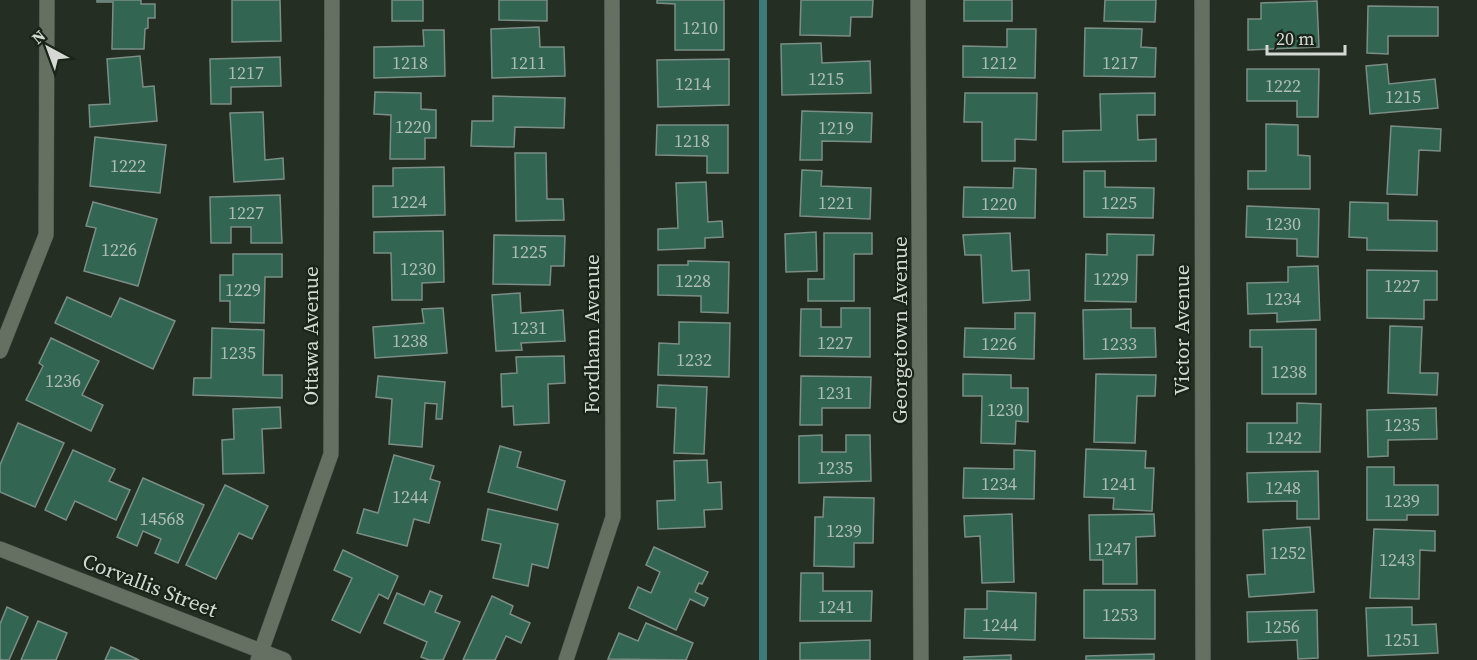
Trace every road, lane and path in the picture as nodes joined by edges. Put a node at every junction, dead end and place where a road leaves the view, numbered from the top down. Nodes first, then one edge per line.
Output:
1 (47, 0) edge
2 (332, 0) edge
3 (612, 0) edge
4 (918, 0) edge
5 (1202, 0) edge
6 (0, 351) edge
7 (0, 549) edge
8 (260, 656) edge
9 (284, 660) edge
10 (566, 660) edge
11 (921, 660) edge
12 (1203, 660) edge

1 - 6 street
2 - 8 street, Ottawa Avenue
3 - 10 street, Fordham Avenue
4 - 11 street, Georgetown Avenue
5 - 12 street, Victor Avenue
7 - 8 street, Corvallis Street
8 - 9 street, Corvallis Street

